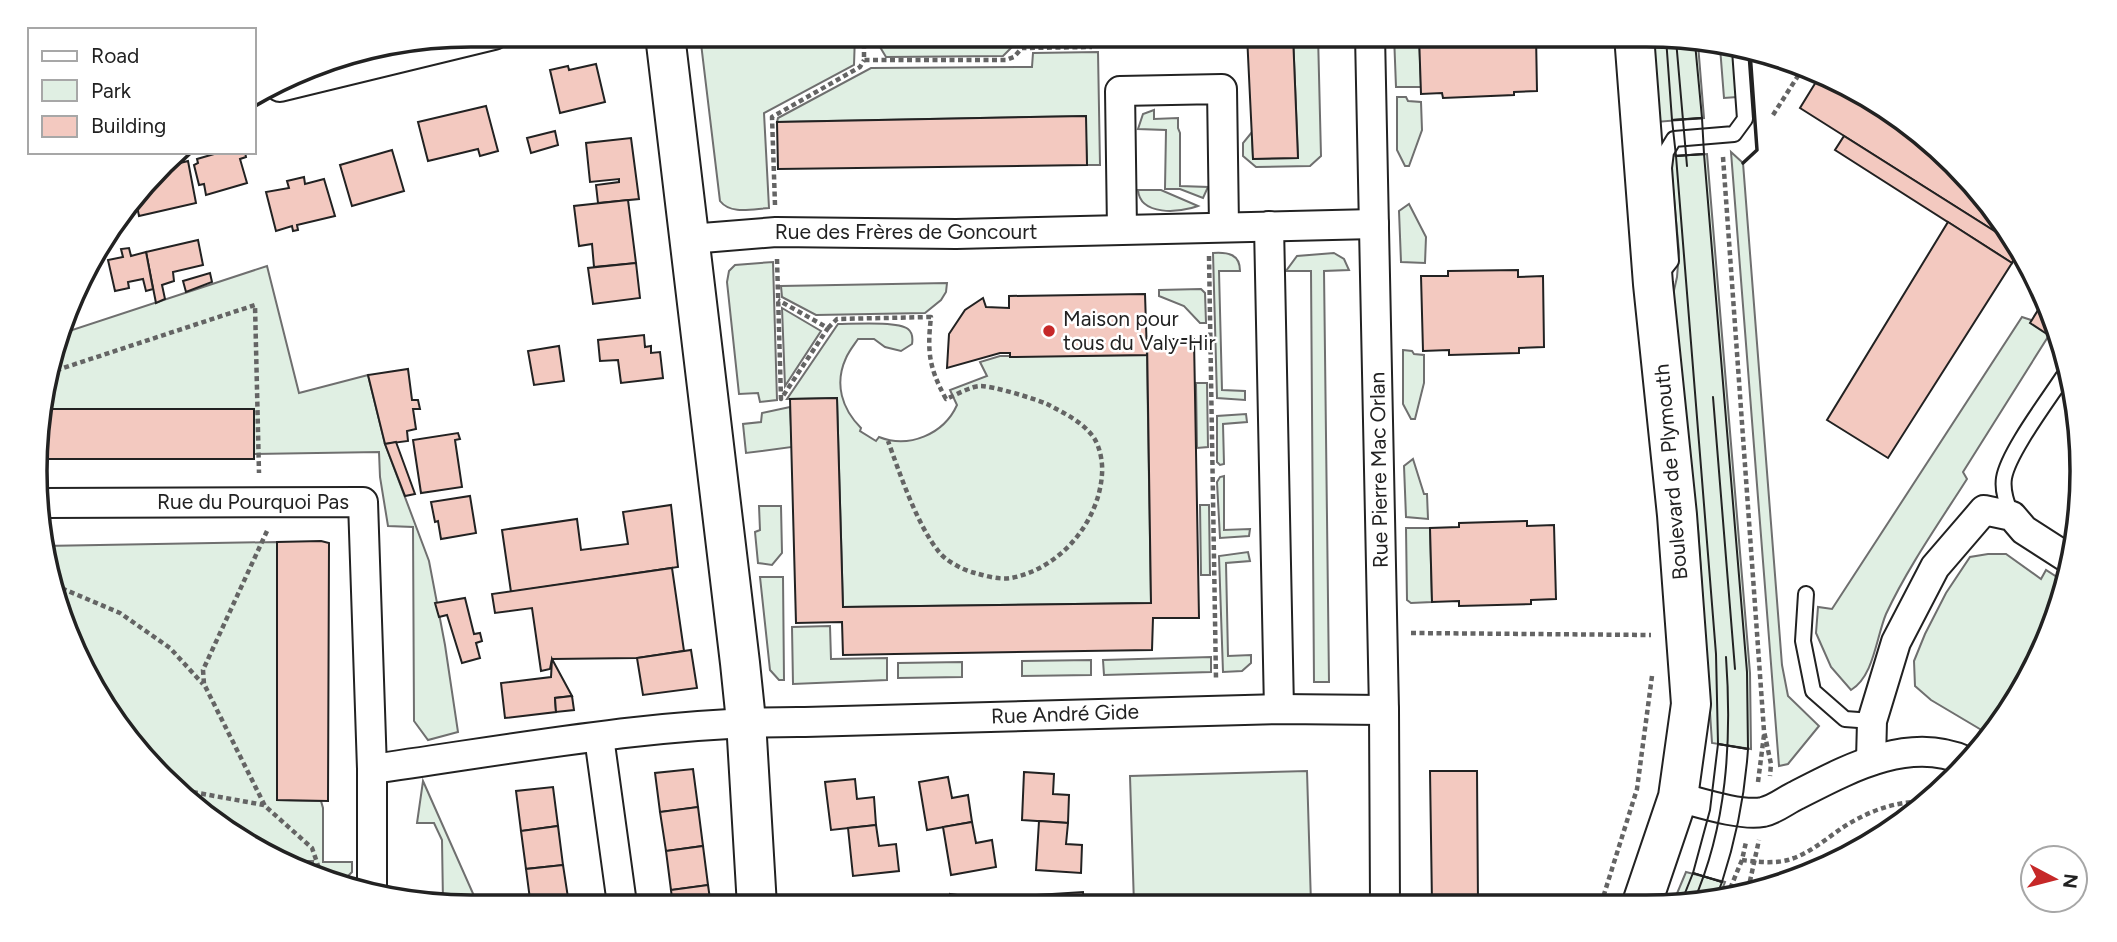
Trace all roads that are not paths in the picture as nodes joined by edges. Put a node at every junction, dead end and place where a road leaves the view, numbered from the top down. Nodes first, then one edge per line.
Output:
1 (666, 47) edge
2 (1370, 47) edge
3 (1635, 47) edge
4 (439, 48) edge
5 (1741, 58) edge
6 (308, 80) edge
7 (1374, 224) junction
8 (1269, 226) junction
9 (1216, 227) junction
10 (1122, 229) junction
11 (690, 239) junction
12 (1653, 285) junction
13 (2060, 381) edge
14 (48, 503) edge
15 (2012, 516) junction
16 (2062, 554) edge
17 (1806, 594) dead end
18 (1279, 709) junction
19 (1384, 709) junction
20 (746, 721) junction
21 (1872, 721) junction
22 (599, 737) junction
23 (1958, 758) edge
24 (1871, 760) junction
25 (372, 769) junction
26 (1678, 797) junction
27 (372, 883) edge
28 (621, 895) edge
29 (756, 895) edge
30 (1385, 895) edge
31 (1645, 895) edge

1 - 11 main road
2 - 7 street, Rue Pierre Mac Orlan
3 - 12 main road, Boulevard de Plymouth
4 - 6 street
5 - 12 lane
7 - 8 street, Rue des Frères de Goncourt
7 - 19 street, Rue Pierre Mac Orlan
8 - 9 street, Rue des Frères de Goncourt
8 - 18 street
9 - 10 street, Rue des Frères de Goncourt
9 - 10 street
10 - 11 street, Rue des Frères de Goncourt
11 - 20 main road
12 - 26 main road, Boulevard de Plymouth
13 - 15 lane
14 - 25 street, Rue du Pourquoi Pas
15 - 16 street
15 - 21 street
17 - 21 lane
18 - 19 street, Rue André Gide
18 - 20 street, Rue André Gide
19 - 30 street, Rue Pierre Mac Orlan
20 - 22 street
20 - 29 main road
21 - 24 street
22 - 25 street
22 - 28 street
23 - 24 street
24 - 26 street
25 - 27 street, Rue du Pourquoi Pas
26 - 31 main road, Boulevard de Plymouth

